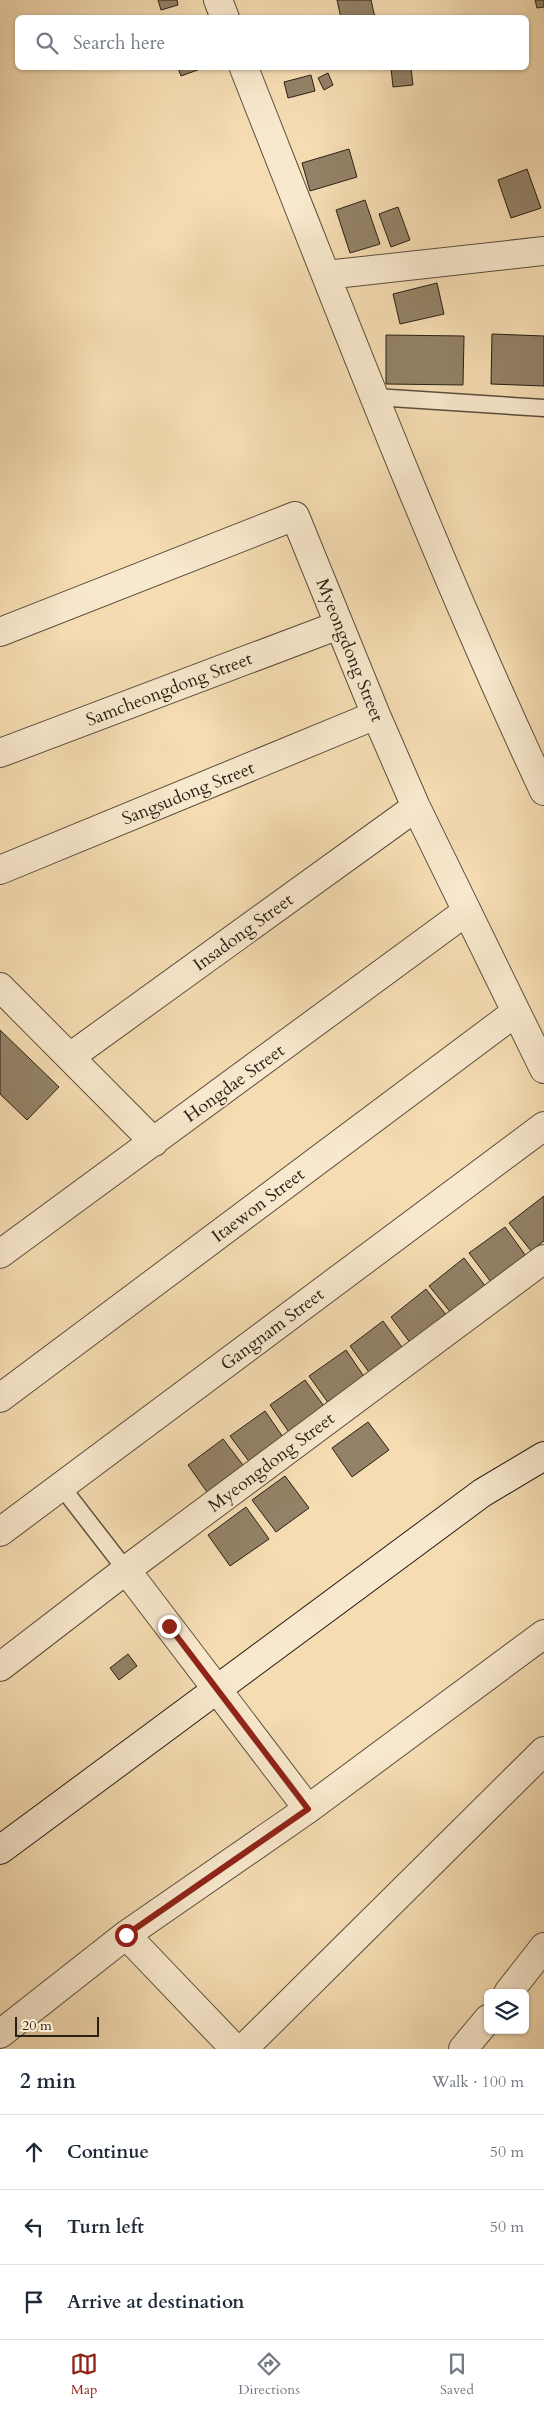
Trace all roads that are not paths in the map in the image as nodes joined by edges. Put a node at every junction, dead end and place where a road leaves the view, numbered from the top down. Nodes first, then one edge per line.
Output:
1 (218, 0) edge
2 (224, 15) edge
3 (245, 70) edge
4 (544, 251) edge
5 (326, 276) junction
6 (375, 398) junction
7 (544, 408) edge
8 (339, 624) junction
9 (0, 632) edge
10 (376, 715) junction
11 (0, 753) edge
12 (544, 791) edge
13 (416, 807) junction
14 (0, 870) edge
15 (467, 911) junction
16 (0, 987) edge
17 (516, 1012) junction
18 (70, 1057) junction
19 (544, 1069) edge
20 (544, 1126) edge
21 (154, 1142) junction
22 (0, 1254) edge
23 (544, 1259) edge
24 (0, 1398) edge
25 (544, 1456) edge
26 (61, 1486) junction
27 (0, 1532) edge
28 (126, 1570) junction
29 (544, 1634) edge
30 (0, 1667) edge
31 (218, 1688) junction
32 (544, 1751) edge
33 (308, 1809) junction
34 (0, 1850) edge
35 (126, 1935) junction
36 (544, 1947) edge
37 (511, 1989) edge
38 (484, 2024) edge
39 (0, 2034) edge
40 (235, 2049) edge
41 (243, 2049) edge
42 (463, 2049) edge

1 - 2 street
3 - 5 street
4 - 5 street
5 - 6 street
6 - 7 lane
6 - 12 street
8 - 9 street, Myeongdong Street
8 - 10 street, Myeongdong Street
8 - 11 street, Samcheongdong Street
10 - 13 street, Myeongdong Street
10 - 14 street, Sangsudong Street
13 - 15 street, Myeongdong Street
13 - 18 street, Insadong Street
15 - 17 street, Myeongdong Street
15 - 21 street, Hongdae Street
16 - 18 street
17 - 19 street, Myeongdong Street
17 - 24 street, Itaewon Street
18 - 21 street
20 - 26 street, Gangnam Street
21 - 22 street, Hongdae Street
23 - 28 street, Myeongdong Street
25 - 31 street
26 - 27 street, Gangnam Street
26 - 28 lane
28 - 30 street, Myeongdong Street
28 - 31 street
29 - 33 street
31 - 33 street
31 - 34 street
32 - 41 street
33 - 35 street
35 - 39 street
35 - 40 street
36 - 37 street
38 - 42 street

